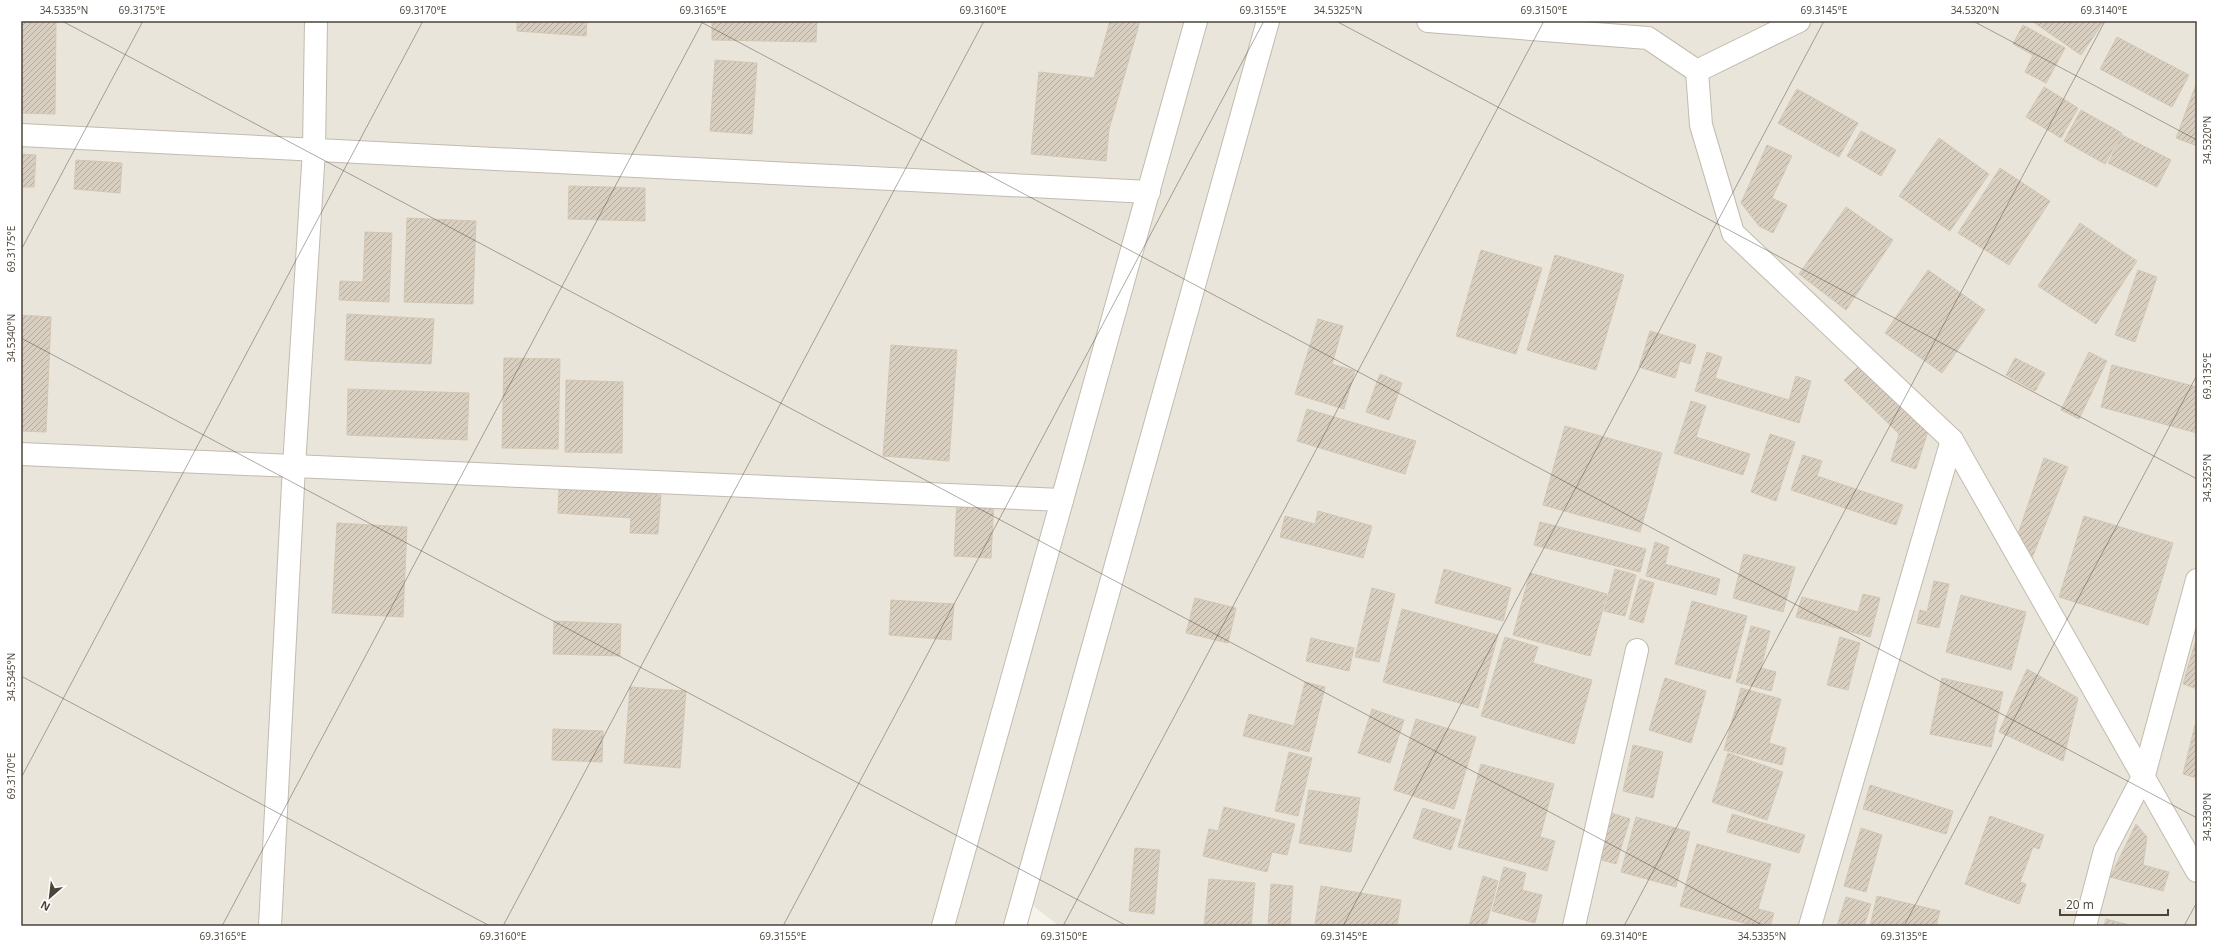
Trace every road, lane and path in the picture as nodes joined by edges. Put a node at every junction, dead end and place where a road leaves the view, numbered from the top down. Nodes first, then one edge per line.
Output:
1 (316, 21) edge
2 (1196, 21) edge
3 (1268, 21) edge
4 (1428, 21) edge
5 (1799, 21) edge
6 (1697, 71) junction
7 (21, 135) edge
8 (314, 150) junction
9 (1149, 192) junction
10 (1952, 440) junction
11 (21, 454) edge
12 (294, 466) junction
13 (1062, 500) junction
14 (2197, 580) edge
15 (1637, 650) dead end
16 (2144, 775) junction
17 (2197, 871) edge
18 (270, 926) edge
19 (942, 926) edge
20 (1015, 926) edge
21 (1574, 926) edge
22 (1810, 926) edge
23 (2085, 926) edge

1 - 8 street
2 - 9 street
3 - 20 street
4 - 6 street
5 - 6 street
6 - 10 street
7 - 8 street
8 - 9 street
8 - 12 street
9 - 13 street
10 - 16 street
10 - 22 street
11 - 12 street
12 - 13 street
12 - 18 street
13 - 19 street
14 - 16 street
15 - 21 street
16 - 17 street
16 - 23 street

